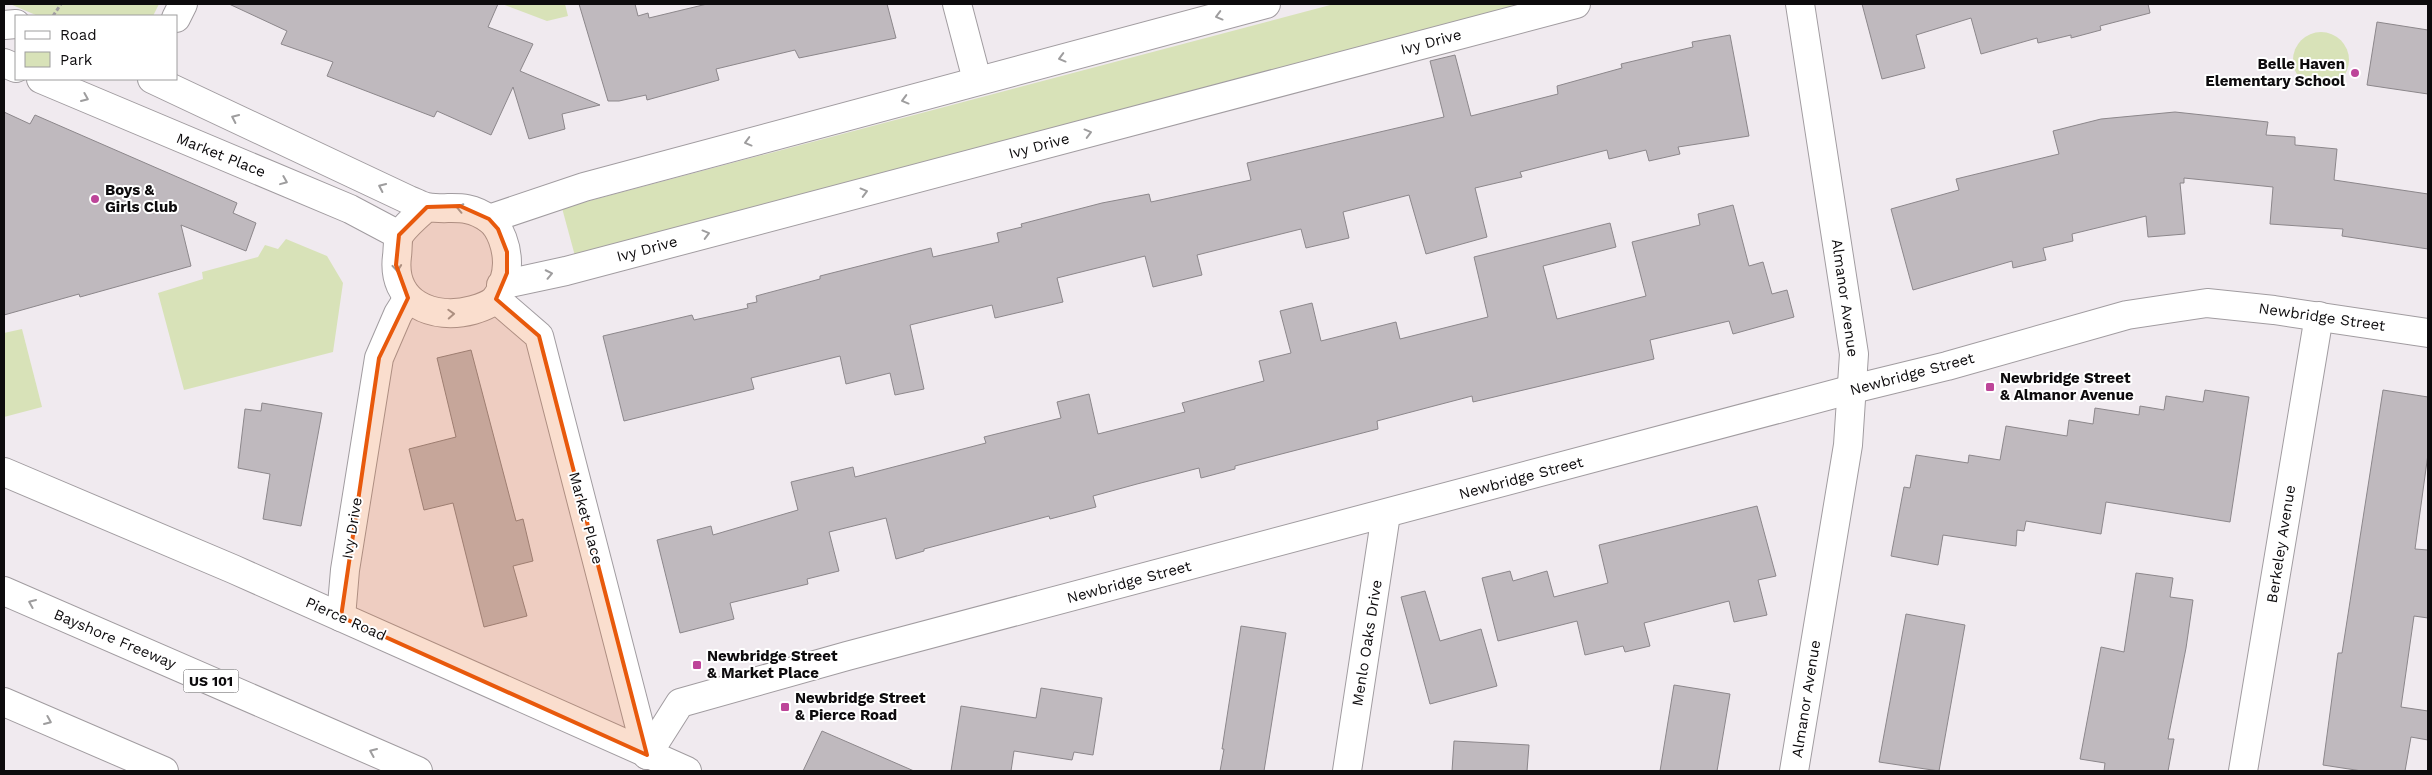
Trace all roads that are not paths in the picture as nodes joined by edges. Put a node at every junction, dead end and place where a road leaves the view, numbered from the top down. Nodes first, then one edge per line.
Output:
1 (957, 4) edge
2 (1266, 4) edge
3 (1576, 4) edge
4 (1800, 4) edge
5 (42, 80) edge
6 (154, 80) edge
7 (977, 80) junction
8 (427, 207) junction
9 (489, 219) junction
10 (399, 235) junction
11 (499, 292) junction
12 (408, 298) junction
13 (2319, 316) junction
14 (2428, 333) edge
15 (1853, 389) junction
16 (4, 472) edge
17 (1386, 514) junction
18 (4, 591) edge
19 (341, 616) junction
20 (4, 702) edge
21 (647, 755) junction
22 (164, 771) edge
23 (418, 771) edge
24 (686, 771) edge
25 (1347, 771) edge
26 (1794, 771) edge
27 (2243, 771) edge

1 - 7 main road
2 -> 7 main road
11 -> 3 main road, Ivy Drive
4 - 15 main road, Almanor Avenue
5 -> 10 main road, Market Place
8 -> 6 main road
7 -> 9 main road
9 -> 8 main road
8 - 10 main road
9 - 11 main road
10 -> 12 main road
12 -> 11 main road
11 - 21 main road, Market Place
12 - 19 main road, Ivy Drive
13 - 14 main road, Newbridge Street
13 - 15 main road, Newbridge Street
13 - 27 main road, Berkeley Avenue
15 - 17 main road, Newbridge Street
15 - 26 main road, Almanor Avenue
16 - 19 main road, Pierce Road
17 - 21 main road, Newbridge Street
17 - 25 main road, Menlo Oaks Drive
23 -> 18 main road, Bayshore Freeway / US 101
19 - 21 main road, Pierce Road
20 -> 22 main road
21 - 24 main road, Pierce Road

